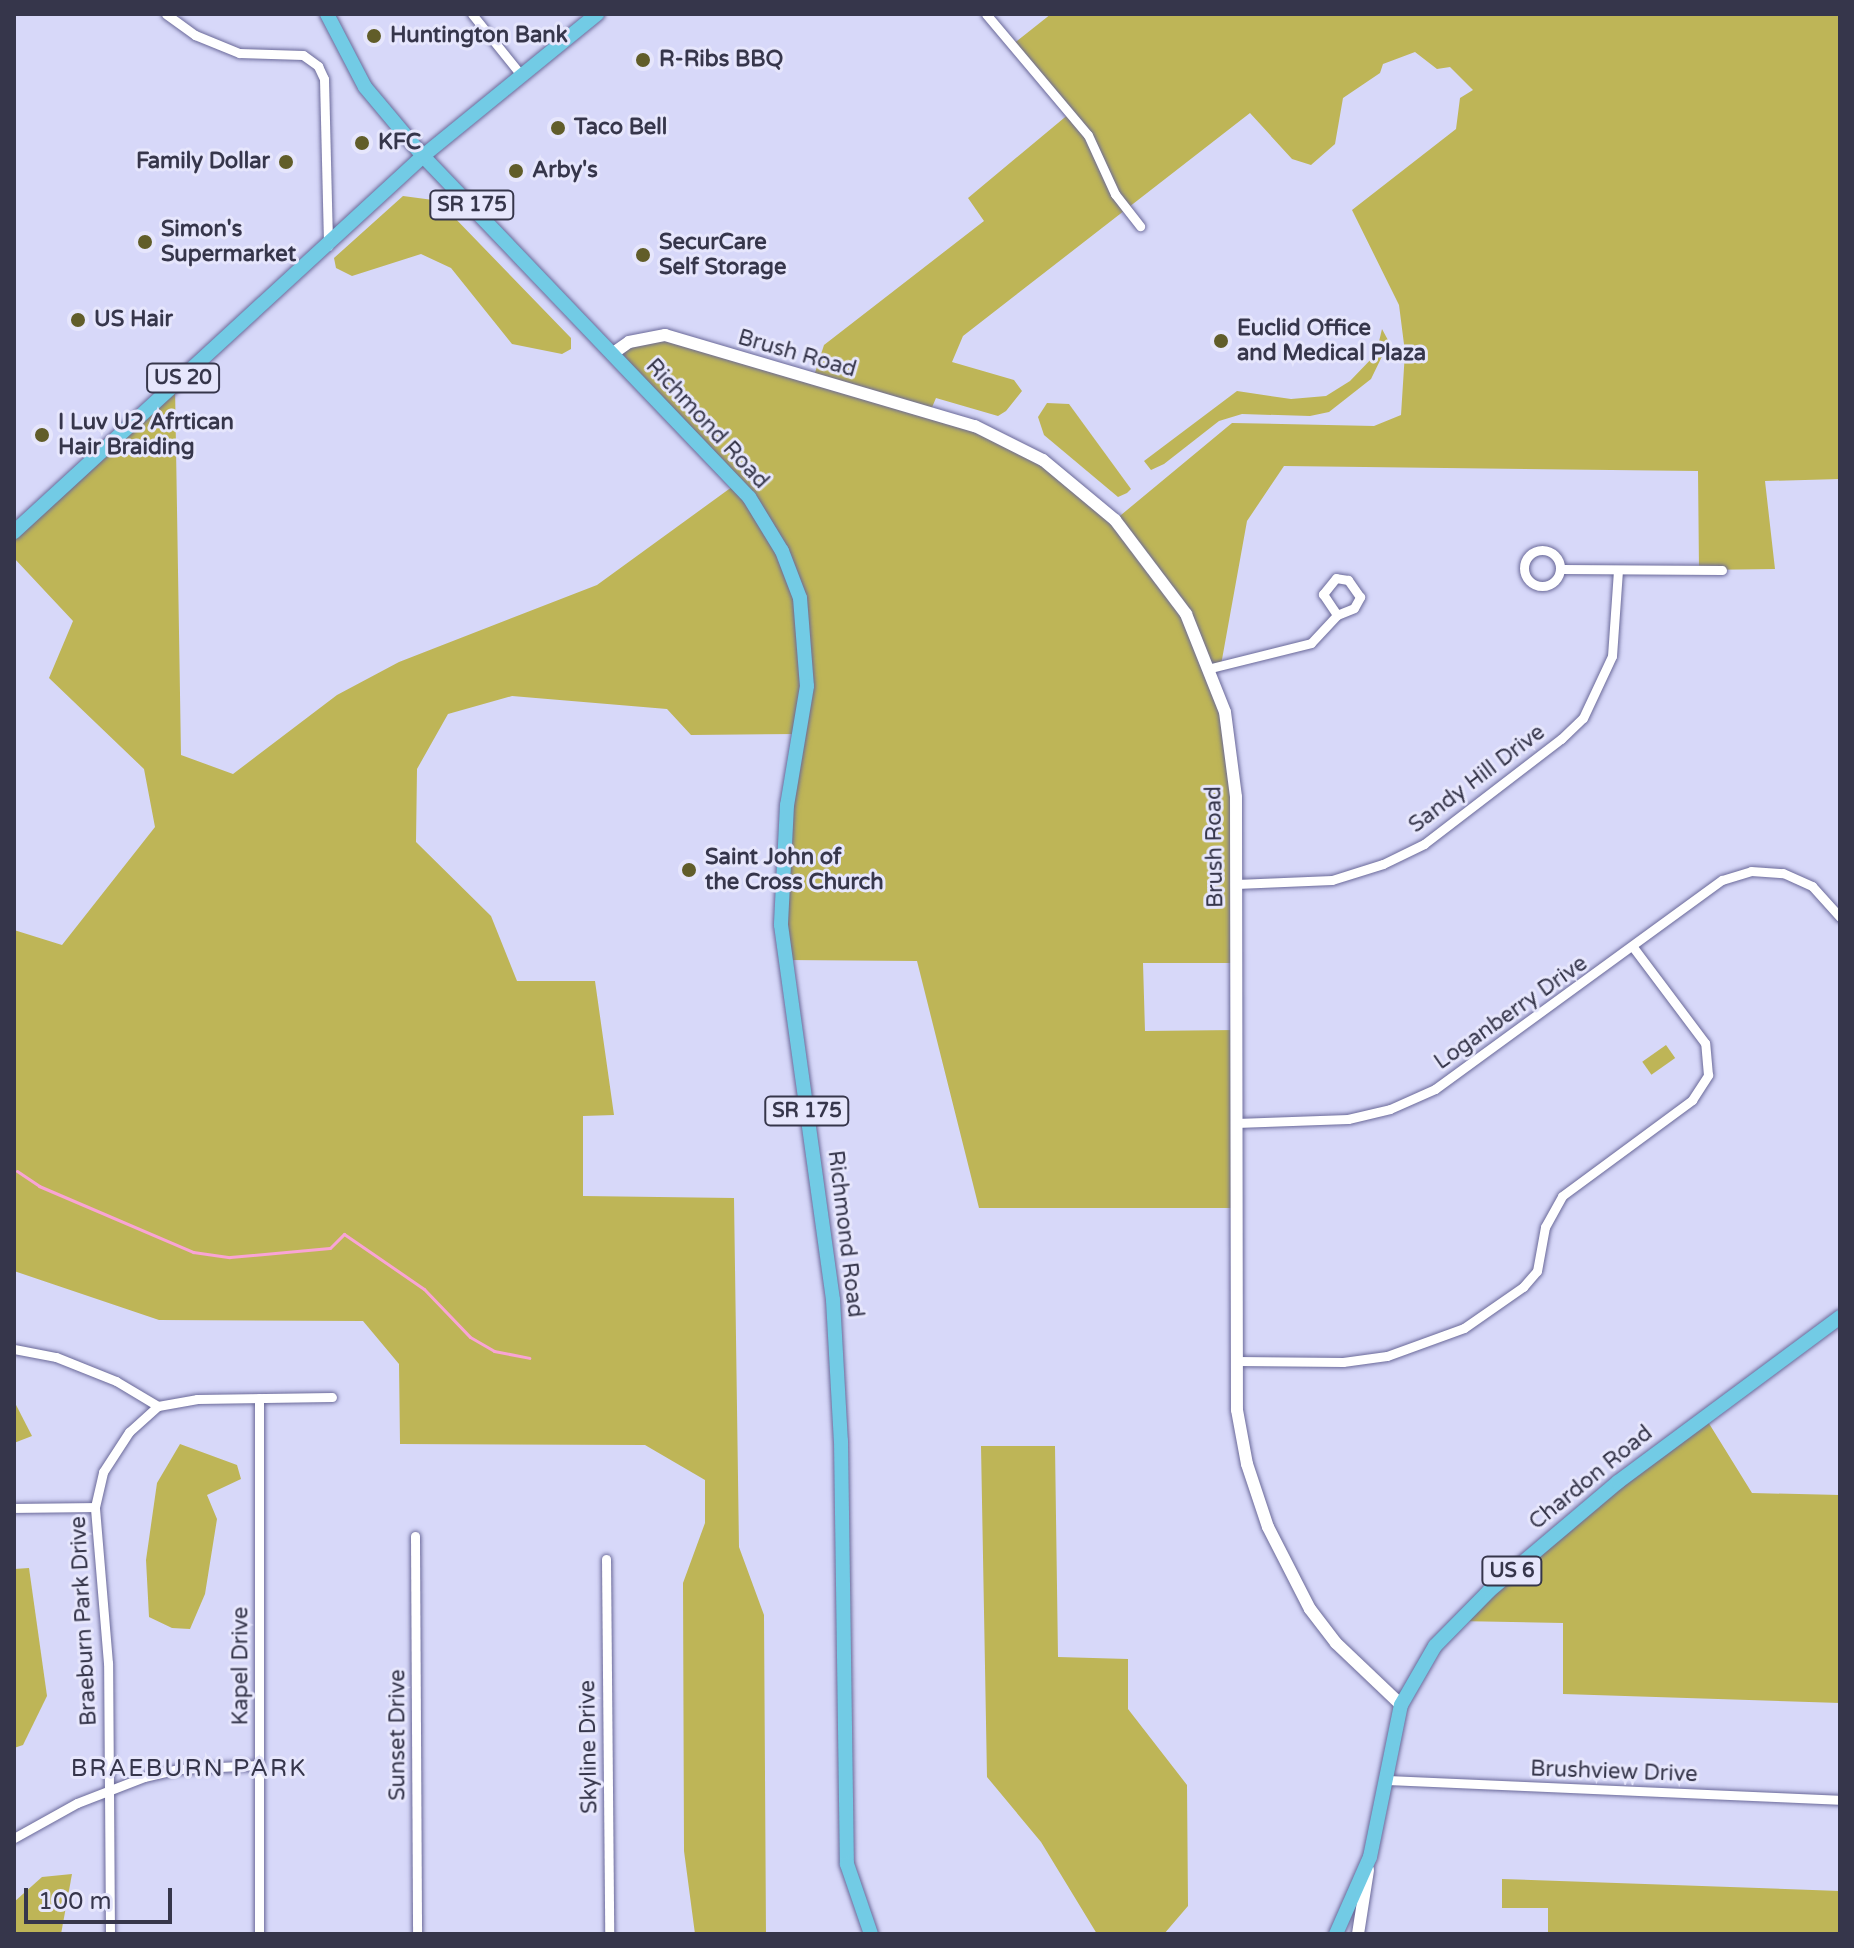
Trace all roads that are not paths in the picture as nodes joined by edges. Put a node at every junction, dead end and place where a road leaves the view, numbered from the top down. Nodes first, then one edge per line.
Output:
1 (166, 14) edge
2 (327, 14) edge
3 (472, 14) edge
4 (597, 14) edge
5 (986, 14) edge
6 (521, 75) junction
7 (423, 156) junction
8 (1140, 226) dead end
9 (328, 246) junction
10 (612, 354) junction
11 (15, 528) edge
12 (1561, 569) junction
13 (1618, 570) junction
14 (1722, 570) dead end
15 (1337, 615) junction
16 (1211, 668) junction
17 (1236, 884) junction
18 (1840, 917) edge
19 (1633, 947) junction
20 (1236, 1123) junction
21 (1840, 1317) edge
22 (14, 1349) edge
23 (1237, 1361) junction
24 (332, 1397) dead end
25 (259, 1398) junction
26 (158, 1406) junction
27 (95, 1507) junction
28 (14, 1508) edge
29 (415, 1536) dead end
30 (606, 1559) dead end
31 (1401, 1705) junction
32 (259, 1765) junction
33 (1386, 1780) junction
34 (110, 1789) junction
35 (1840, 1800) edge
36 (14, 1838) edge
37 (1370, 1857) junction
38 (110, 1934) edge
39 (259, 1934) edge
40 (417, 1934) edge
41 (609, 1934) edge
42 (871, 1934) edge
43 (1336, 1934) edge
44 (1358, 1934) edge

1 - 9 street
2 - 7 main road, SR 175
3 - 6 street
4 - 6 main road, US 20
5 - 8 street
6 - 7 main road, US 20
7 - 9 main road, US 20
7 - 10 main road, Richmond Road / SR 175
9 - 11 main road, US 20
10 - 16 street, Brush Road
10 - 42 main road, Richmond Road / SR 175
12 - 12 street
12 - 13 street
13 - 14 street
13 - 17 street, Sandy Hill Drive
15 - 15 street
15 - 16 street
16 - 17 street, Brush Road
17 - 20 street, Brush Road
18 - 19 street, Loganberry Drive
19 - 20 street, Loganberry Drive
19 - 23 street
20 - 23 street, Brush Road
21 - 31 main road, Chardon Road / US 6
22 - 26 street
23 - 31 street, Brush Road
24 - 25 street
25 - 26 street
25 - 32 street, Kapel Drive
26 - 27 street, Braeburn Park Drive
27 - 28 street
27 - 34 street, Braeburn Park Drive
29 - 40 street, Sunset Drive
30 - 41 street, Skyline Drive
31 - 33 main road, Chardon Road / US 6
32 - 34 street
32 - 39 street, Kapel Drive
33 - 35 street, Brushview Drive
33 - 37 main road, Chardon Road / US 6
34 - 36 street
34 - 38 street, Braeburn Park Drive
37 - 43 main road, Chardon Road / US 6
37 - 44 street

